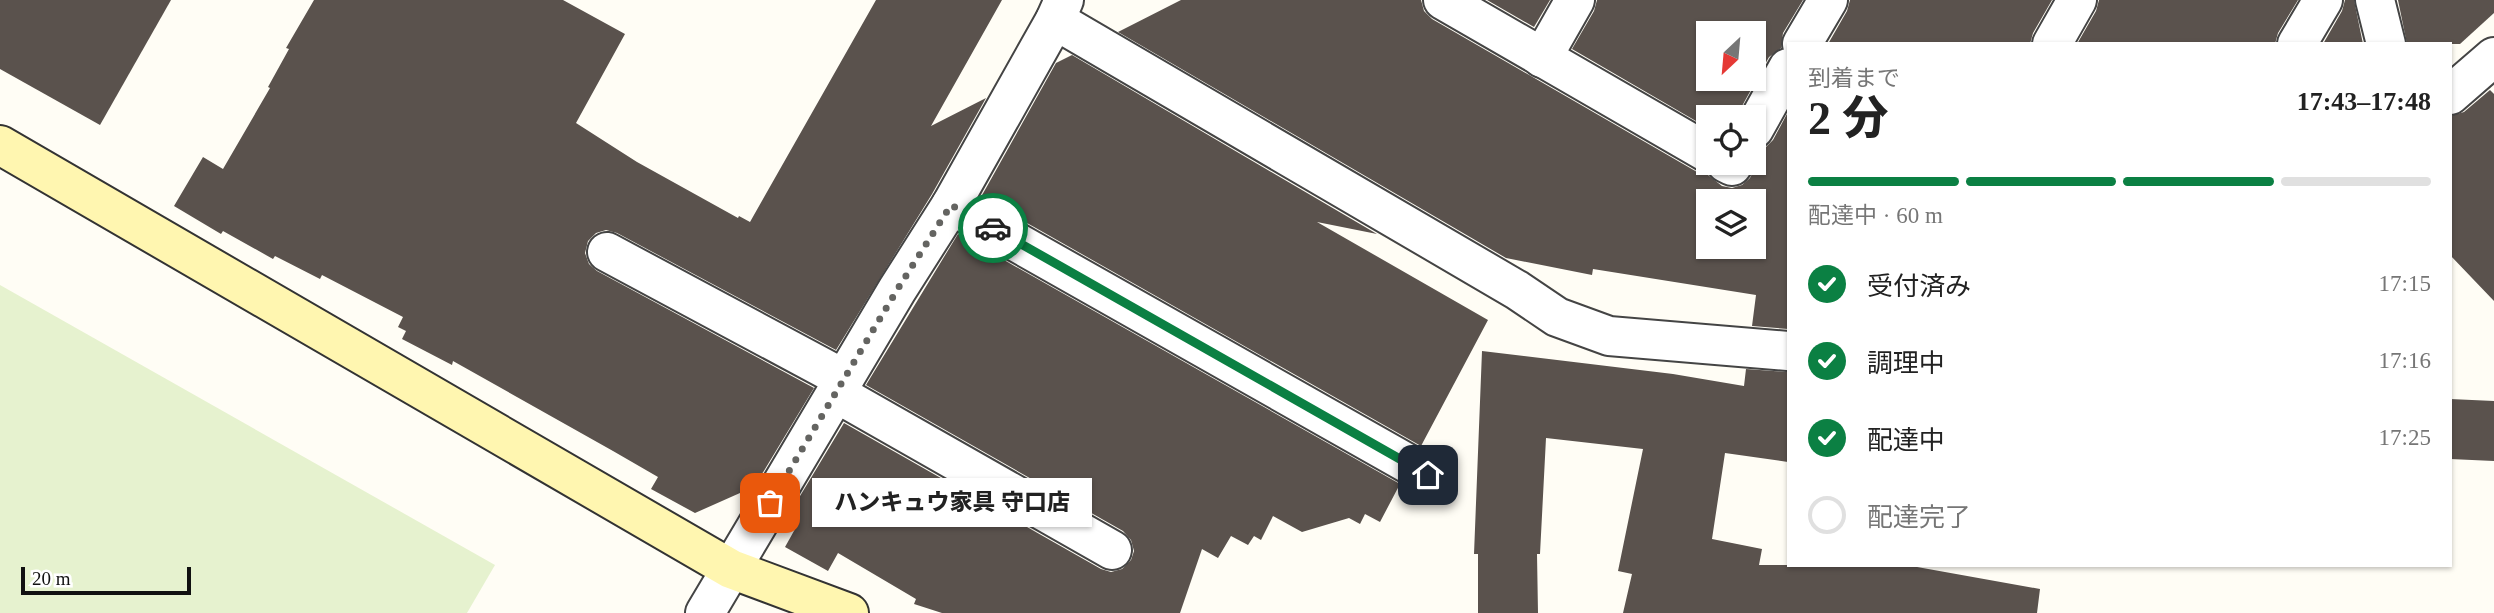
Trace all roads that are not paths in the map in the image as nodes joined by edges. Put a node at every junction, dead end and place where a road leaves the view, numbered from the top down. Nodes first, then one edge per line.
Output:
1 (1443, 0) edge
2 (1575, 0) edge
3 (1828, 0) edge
4 (2077, 0) edge
5 (2323, 0) edge
6 (2375, 0) edge
7 (1060, 10) edge
8 (1803, 42) edge
9 (2053, 42) edge
10 (2298, 42) edge
11 (2386, 42) edge
12 (2494, 57) edge
13 (1542, 58) junction
14 (1787, 70) edge
15 (2452, 93) edge
16 (1766, 107) edge
17 (0, 145) edge
18 (1696, 146) edge
19 (951, 205) junction
20 (607, 252) dead end
21 (1787, 351) edge
22 (840, 386) junction
23 (1428, 475) dead end
24 (1112, 550) dead end
25 (731, 569) junction
26 (705, 613) edge
27 (849, 613) edge

1 - 13 street
2 - 13 street
3 - 8 street
4 - 9 street
5 - 10 street
6 - 11 street
7 - 19 street
7 - 21 street
12 - 15 street
13 - 18 street
14 - 16 street
17 - 25 street
19 - 22 street
19 - 23 street
20 - 22 street
22 - 24 street
22 - 25 street
25 - 26 street
25 - 27 street

